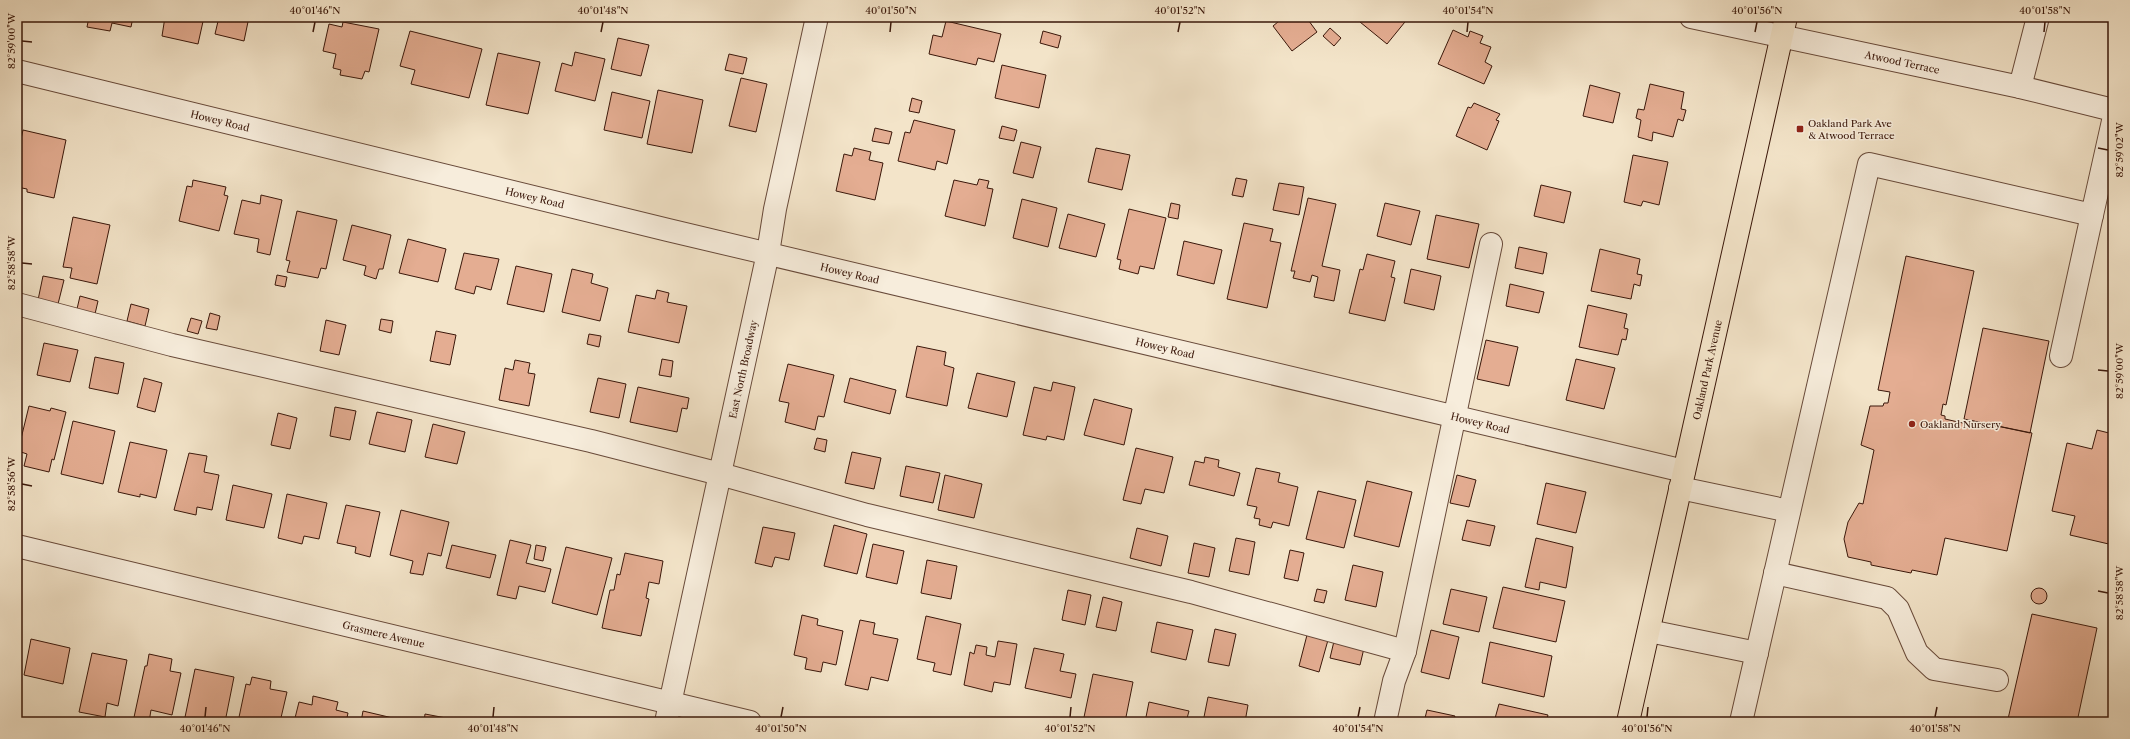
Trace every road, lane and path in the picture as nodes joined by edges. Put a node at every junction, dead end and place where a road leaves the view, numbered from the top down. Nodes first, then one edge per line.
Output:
1 (817, 17) edge
2 (1691, 17) edge
3 (2038, 17) edge
4 (1784, 27) edge
5 (17, 71) edge
6 (2020, 87) junction
7 (2113, 110) edge
8 (2113, 121) edge
9 (2092, 215) junction
10 (1491, 244) dead end
11 (768, 253) junction
12 (17, 304) edge
13 (2061, 356) dead end
14 (1453, 416) junction
15 (720, 474) junction
16 (1682, 480) junction
17 (1789, 511) junction
18 (17, 546) edge
19 (1775, 573) junction
20 (1649, 631) junction
21 (1405, 651) junction
22 (1757, 653) junction
23 (1997, 680) dead end
24 (668, 713) edge
25 (750, 722) edge
26 (1385, 722) edge
27 (1628, 722) edge
28 (1741, 722) edge

1 - 11 street, East North Broadway
2 - 4 street, Atwood Terrace
3 - 6 street
4 - 6 street, Atwood Terrace
4 - 16 main road, Oakland Park Avenue
5 - 11 street, Howey Road
6 - 7 street, Atwood Terrace
8 - 9 street
9 - 13 street
9 - 17 street
10 - 14 street
11 - 14 street, Howey Road
11 - 15 street, East North Broadway
12 - 15 street
14 - 16 street, Howey Road
14 - 21 street
15 - 21 street
15 - 24 street, East North Broadway
16 - 17 street, Howey Road
16 - 20 main road, Oakland Park Avenue
17 - 19 street
18 - 24 street, Grasmere Avenue
19 - 22 street
19 - 23 street
20 - 22 street
20 - 27 main road, Oakland Park Avenue
21 - 26 street
22 - 28 street
24 - 25 street, Grasmere Avenue

